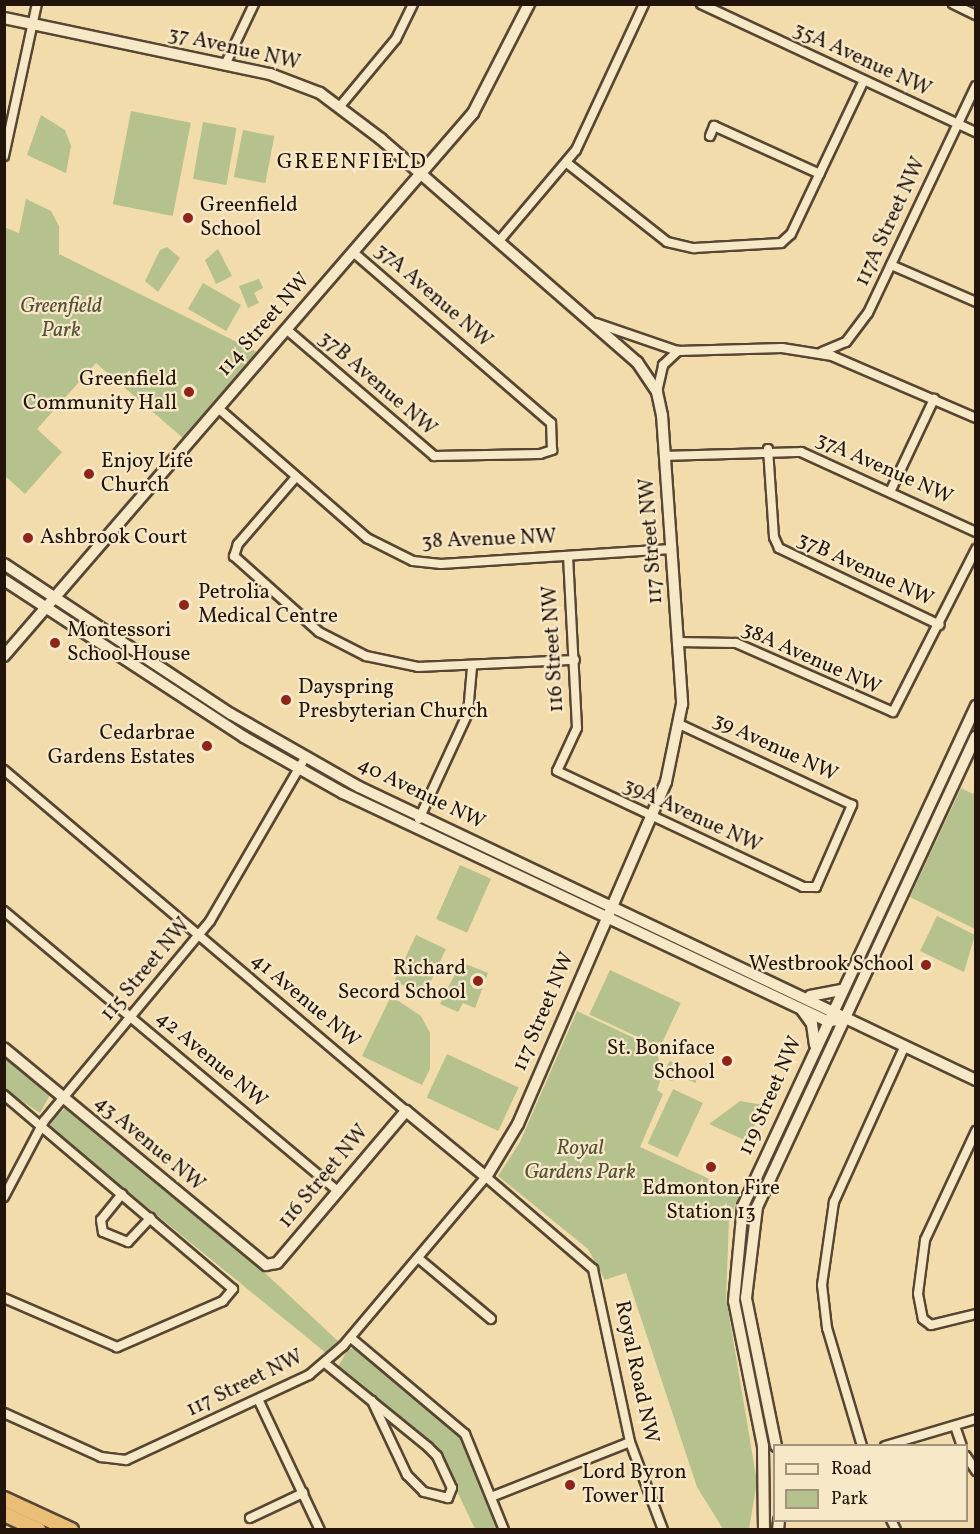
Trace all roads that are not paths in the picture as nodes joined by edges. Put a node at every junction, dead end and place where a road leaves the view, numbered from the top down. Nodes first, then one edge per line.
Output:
1 (37, 4) edge
2 (254, 4) edge
3 (413, 4) edge
4 (529, 4) edge
5 (644, 4) edge
6 (701, 4) edge
7 (953, 4) edge
8 (975, 15) edge
9 (4, 18) edge
10 (33, 24) junction
11 (225, 65) junction
12 (864, 80) junction
13 (975, 86) edge
14 (341, 105) junction
15 (958, 124) junction
16 (8, 125) edge
17 (975, 132) edge
18 (710, 136) dead end
19 (4, 156) edge
20 (567, 163) junction
21 (421, 173) junction
22 (820, 174) junction
23 (499, 241) junction
24 (353, 252) junction
25 (891, 265) junction
26 (975, 302) edge
27 (590, 319) junction
28 (285, 329) junction
29 (678, 351) junction
30 (818, 353) junction
31 (657, 392) junction
32 (934, 399) junction
33 (218, 408) junction
34 (975, 418) edge
35 (554, 446) joint
36 (768, 450) junction
37 (666, 456) junction
38 (296, 477) junction
39 (891, 490) junction
40 (975, 532) edge
41 (672, 549) junction
42 (975, 549) edge
43 (568, 556) junction
44 (4, 564) edge
45 (4, 580) edge
46 (55, 596) junction
47 (46, 607) junction
48 (940, 625) junction
49 (678, 642) junction
50 (4, 656) edge
51 (575, 660) junction
52 (472, 667) junction
53 (975, 706) edge
54 (681, 725) junction
55 (975, 736) edge
56 (305, 758) junction
57 (299, 769) junction
58 (4, 770) edge
59 (557, 771) joint
60 (650, 816) junction
61 (420, 817) junction
62 (415, 828) junction
63 (813, 888) joint
64 (4, 911) edge
65 (607, 911) junction
66 (199, 936) junction
67 (841, 990) junction
68 (799, 994) junction
69 (800, 1008) junction
70 (832, 1010) junction
71 (131, 1017) junction
72 (842, 1020) junction
73 (827, 1021) junction
74 (815, 1045) junction
75 (4, 1048) edge
76 (904, 1048) junction
77 (975, 1080) edge
78 (4, 1095) edge
79 (63, 1098) junction
80 (406, 1111) junction
81 (41, 1126) junction
82 (975, 1131) edge
83 (486, 1177) junction
84 (338, 1191) junction
85 (122, 1194) junction
86 (4, 1197) edge
87 (150, 1218) junction
88 (418, 1258) junction
89 (584, 1258) joint
90 (270, 1266) joint
91 (4, 1298) edge
92 (975, 1314) edge
93 (491, 1319) dead end
94 (351, 1338) junction
95 (326, 1364) junction
96 (258, 1399) junction
97 (372, 1401) junction
98 (4, 1413) edge
99 (975, 1419) edge
100 (955, 1426) junction
101 (630, 1442) junction
102 (776, 1444) edge
103 (861, 1444) edge
104 (892, 1444) edge
105 (961, 1444) edge
106 (303, 1493) junction
107 (491, 1497) junction
108 (4, 1498) edge
109 (4, 1514) edge
110 (250, 1518) dead end
111 (39, 1530) edge
112 (71, 1530) edge
113 (320, 1530) edge
114 (504, 1530) edge
115 (663, 1530) edge
116 (764, 1530) edge

1 - 10 street
2 - 11 street
3 - 14 street
4 - 21 street, 114 Street NW
5 - 20 street
6 - 12 street, 35A Avenue NW
7 - 8 street
9 - 10 street, 37 Avenue NW
10 - 11 street, 37 Avenue NW
10 - 16 street
11 - 14 street, 37 Avenue NW
12 - 15 street, 35A Avenue NW
12 - 22 street
13 - 15 street, 117A Street NW
14 - 21 street, 37 Avenue NW
15 - 17 street, 35A Avenue NW
15 - 25 street, 117A Street NW
16 - 19 street
18 - 22 street
20 - 22 street
20 - 23 street
21 - 23 street, 37 Avenue NW
21 - 24 street, 114 Street NW
23 - 27 street, 37 Avenue NW
24 - 28 street, 114 Street NW
24 - 35 street, 37A Avenue NW
25 - 26 street
25 - 30 street, 117A Street NW
27 - 29 street, 37 Avenue NW
27 - 31 street, 37 Avenue NW
28 - 33 street, 114 Street NW
28 - 35 street, 37B Avenue NW
29 - 30 street, 37 Avenue NW
29 - 31 street
30 - 32 street, 37 Avenue NW
31 - 37 street, 117 Street NW
32 - 34 street, 37 Avenue NW
32 - 39 street
33 - 38 street, 38 Avenue NW
33 - 46 street, 114 Street NW
36 - 37 street, 37A Avenue NW
36 - 39 street, 37A Avenue NW
36 - 48 street, 37B Avenue NW
37 - 41 street, 117 Street NW
38 - 43 street, 38 Avenue NW
38 - 52 street
39 - 40 street, 37A Avenue NW
41 - 43 street, 38 Avenue NW
41 - 49 street, 117 Street NW
42 - 48 street
43 - 51 street, 116 Street NW
44 - 46 street, 40 Avenue NW
45 - 47 street, 40 Avenue NW
46 - 47 street, 114 Street NW
46 - 56 street, 40 Avenue NW
47 - 50 street, 114 Street NW
47 - 57 street, 40 Avenue NW
48 - 49 street, 38A Avenue NW
49 - 54 street, 117 Street NW
51 - 52 street
51 - 59 street, 116 Street NW
52 - 61 street
53 - 67 street, 119 Street NW
54 - 60 street, 117 Street NW
54 - 63 street, 39 Avenue NW
55 - 72 street, 119 Street NW
56 - 57 street, 115 Street NW
56 - 61 street, 40 Avenue NW
57 - 62 street, 40 Avenue NW
57 - 66 street, 115 Street NW
58 - 66 street, 41 Avenue NW
59 - 60 street, 39A Avenue NW
60 - 63 street, 39A Avenue NW
60 - 65 street, 117 Street NW
61 - 62 street
61 - 65 street, 40 Avenue NW
62 - 65 street, 40 Avenue NW
64 - 71 street, 42 Avenue NW
65 - 68 street, 40 Avenue NW
65 - 69 street, 40 Avenue NW
65 - 83 street, 117 Street NW
66 - 71 street, 115 Street NW
66 - 80 street, 41 Avenue NW
67 - 68 street
67 - 70 street, 119 Street NW
68 - 70 street, 40 Avenue NW
69 - 73 street, 40 Avenue NW
69 - 74 street
70 - 72 street, 40 Avenue NW
70 - 73 street, 119 Street NW
71 - 79 street, 115 Street NW
71 - 84 street, 42 Avenue NW
72 - 73 street, 40 Avenue NW
72 - 76 street, 40 Avenue NW
72 - 102 street, 119 Street NW
73 - 74 street, 119 Street NW
74 - 116 street, 119 Street NW
75 - 79 street, 43 Avenue NW
76 - 77 street, 40 Avenue NW
76 - 103 street
78 - 81 street
79 - 81 street, 115 Street NW
79 - 90 street, 43 Avenue NW
80 - 83 street, 41 Avenue NW
80 - 84 street, 116 Street NW
81 - 85 street
81 - 86 street, 115 Street NW
82 - 92 street
83 - 88 street, 117 Street NW
83 - 89 street, 41 Avenue NW
84 - 90 street, 116 Street NW
85 - 87 street
85 - 87 street
87 - 91 street
88 - 93 street
88 - 94 street, 117 Street NW
89 - 101 street, Royal Road NW
94 - 95 street, 117 Street NW
94 - 107 street
95 - 96 street, 117 Street NW
95 - 97 street
96 - 98 street, 117 Street NW
96 - 106 street
97 - 97 street
99 - 100 street
100 - 104 street
100 - 105 street
101 - 107 street
101 - 115 street, Royal Road NW
106 - 110 street
106 - 113 street
107 - 114 street
108 - 112 highway
109 - 111 highway

